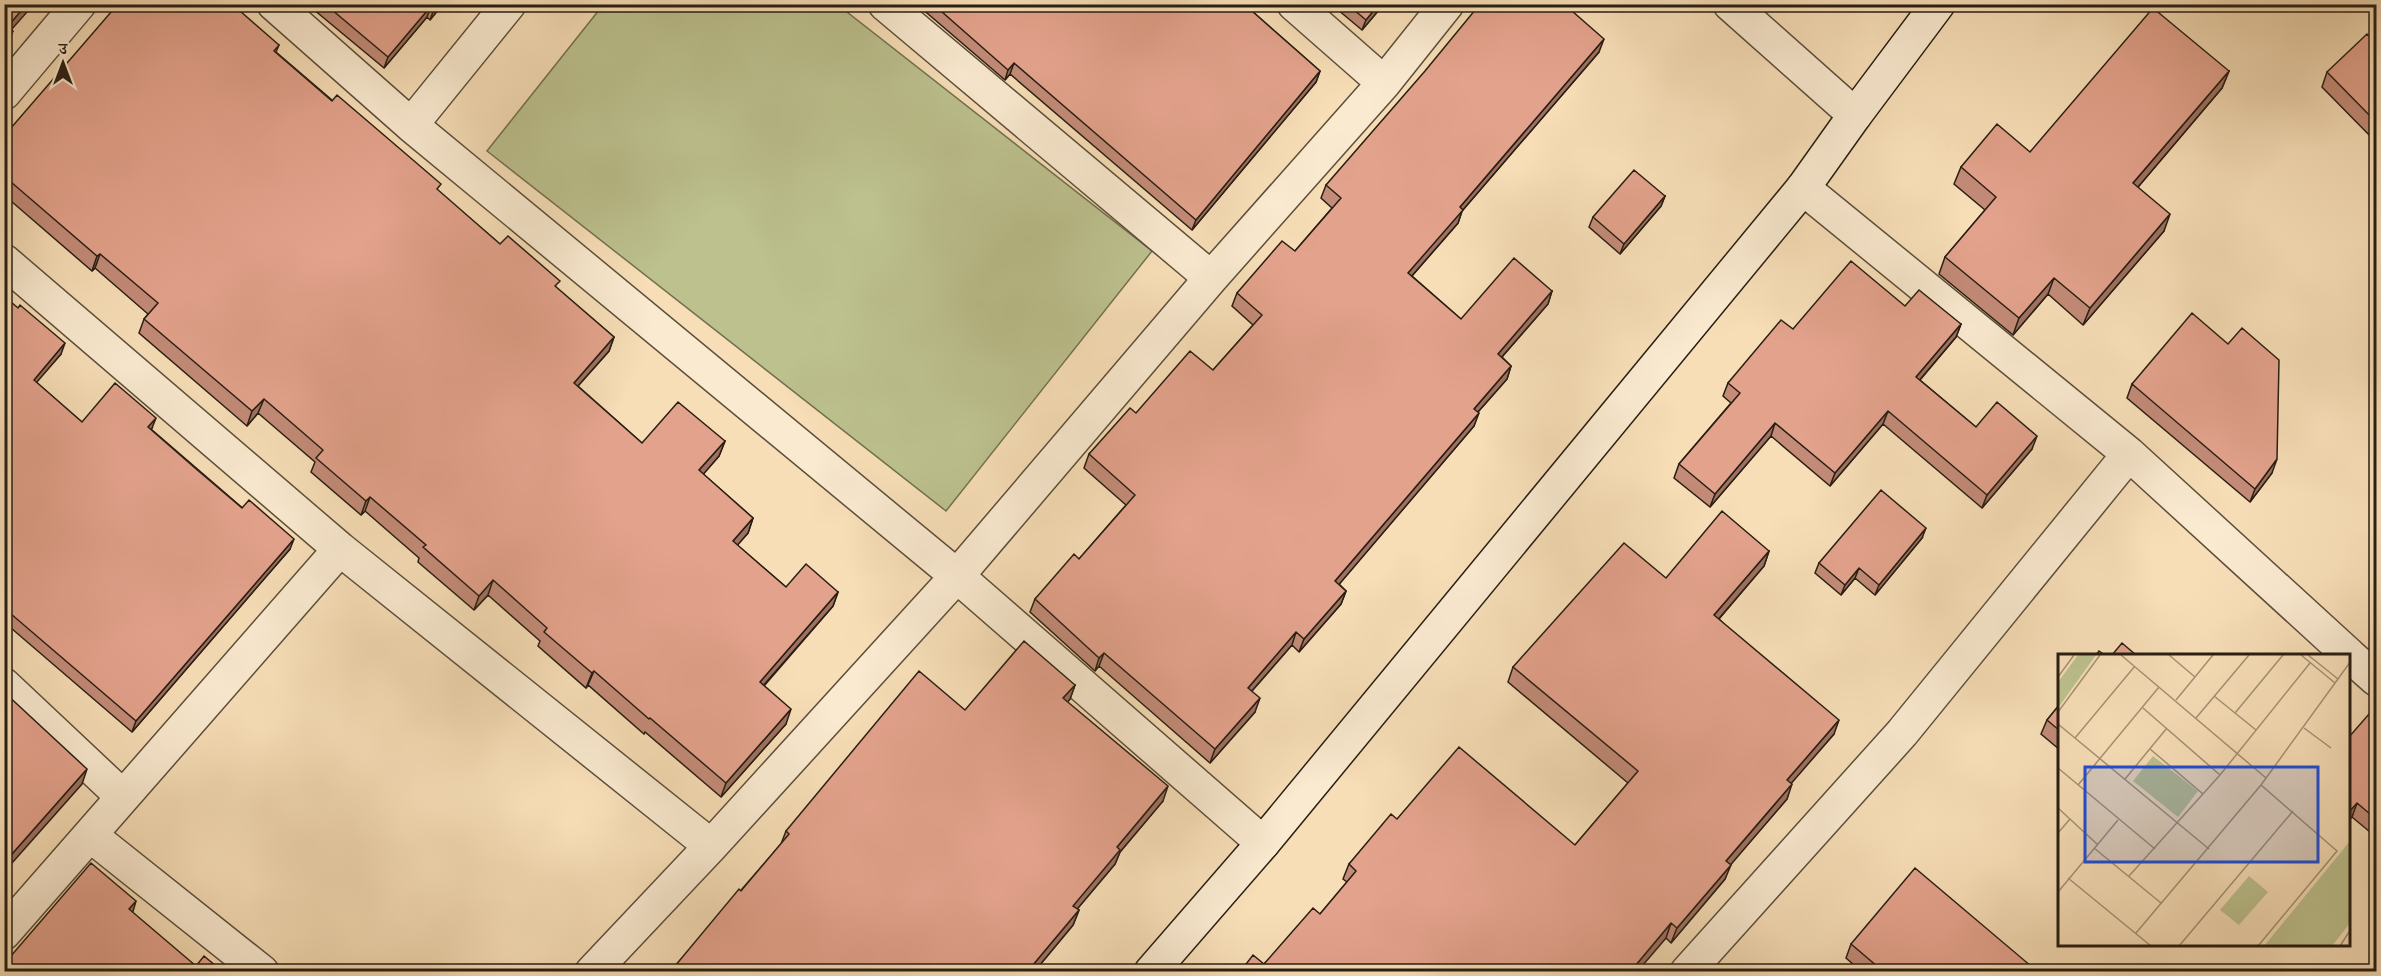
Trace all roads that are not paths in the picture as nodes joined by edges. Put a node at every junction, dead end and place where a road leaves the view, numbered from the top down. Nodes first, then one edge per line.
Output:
1 (78, 4) edge
2 (274, 4) edge
3 (509, 4) edge
4 (885, 4) edge
5 (1294, 4) edge
6 (1447, 4) edge
7 (1730, 4) edge
8 (1938, 4) edge
9 (1384, 83) junction
10 (4, 93) edge
11 (1855, 115) junction
12 (411, 125) junction
13 (1803, 188) junction
14 (4, 261) edge
15 (1211, 278) junction
16 (2128, 454) junction
17 (340, 549) junction
18 (957, 576) junction
19 (2348, 654) edge
20 (2351, 657) edge
21 (2376, 679) edge
22 (4, 685) edge
23 (123, 797) junction
24 (90, 835) junction
25 (1263, 843) junction
26 (711, 846) junction
27 (4, 933) edge
28 (262, 972) edge
29 (592, 972) edge
30 (1151, 972) edge
31 (1687, 972) edge

1 - 10 street
2 - 12 street
3 - 12 street
4 - 15 street
5 - 9 street
6 - 9 street
7 - 11 street
8 - 11 street
9 - 15 street
11 - 13 street
12 - 18 street
13 - 16 street
13 - 25 street
14 - 17 street
15 - 18 street
16 - 19 street
16 - 31 street
17 - 23 street
17 - 26 street
18 - 25 street
18 - 26 street
20 - 21 street
22 - 23 street
23 - 24 street
24 - 27 street
24 - 28 street
25 - 30 street
26 - 29 street

